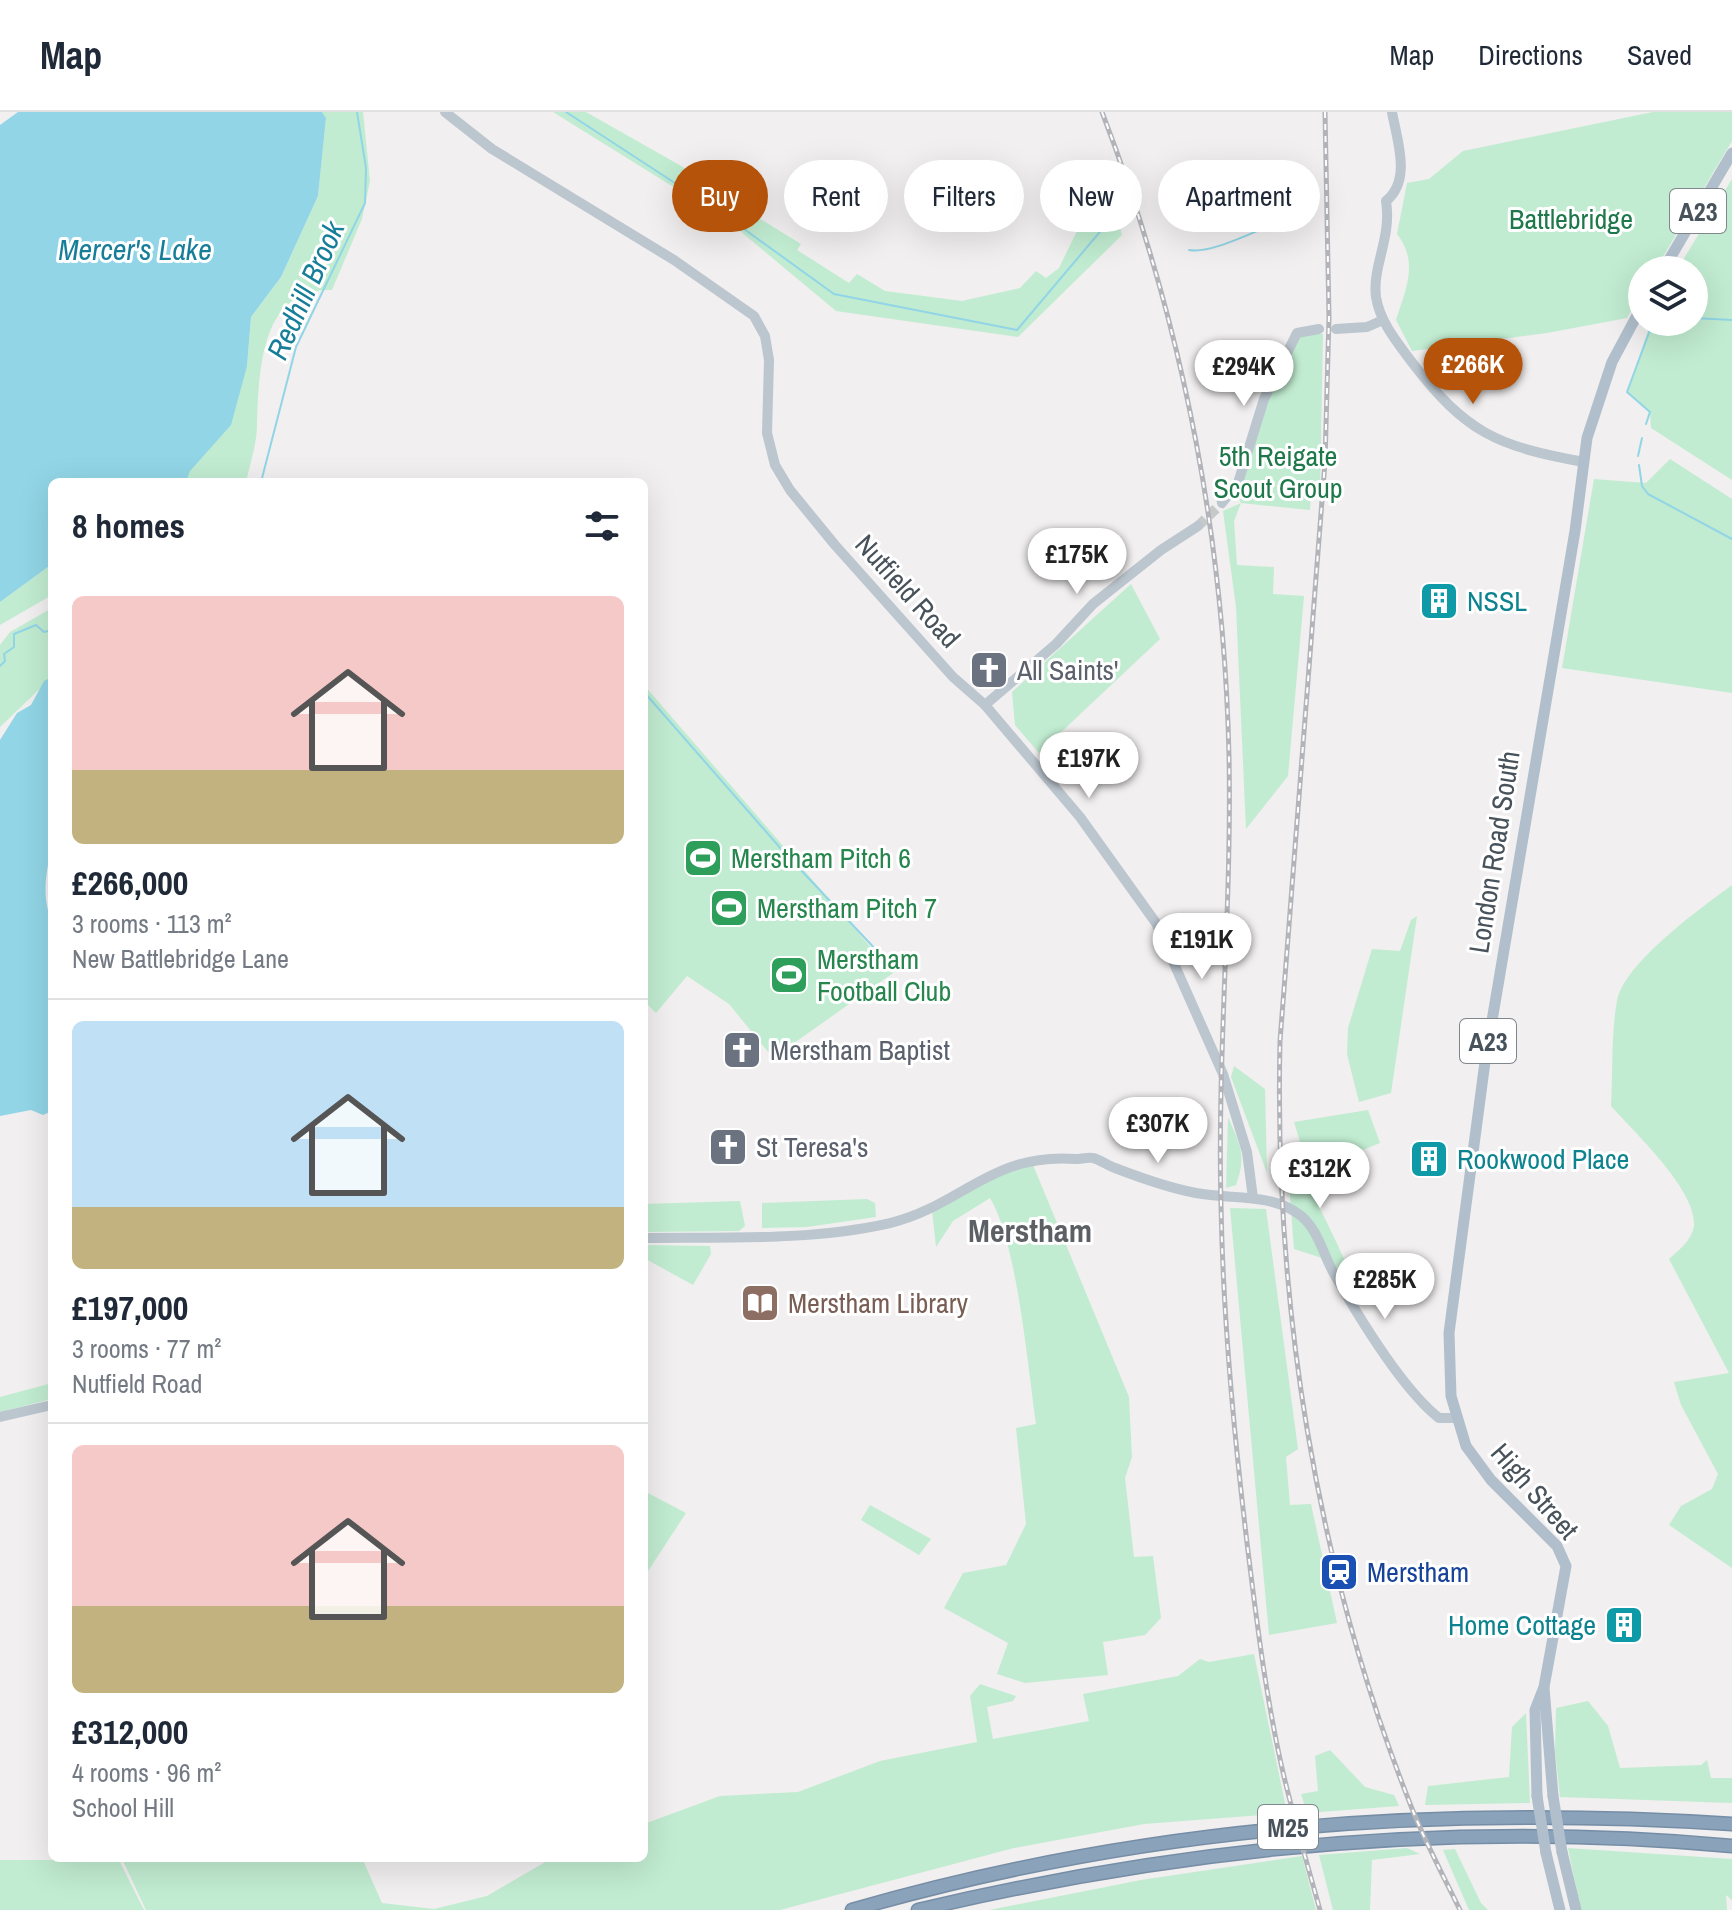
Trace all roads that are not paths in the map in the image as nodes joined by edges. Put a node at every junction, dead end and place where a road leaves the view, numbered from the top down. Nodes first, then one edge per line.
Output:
1 (445, 112) edge
2 (1392, 112) edge
3 (1732, 153) edge
4 (1671, 256) edge
5 (1383, 320) junction
6 (1319, 329) dead end
7 (1336, 329) dead end
8 (1628, 330) edge
9 (1584, 462) junction
10 (1222, 503) tunnel mouth
11 (1198, 526) tunnel mouth
12 (985, 705) junction
13 (1253, 1198) junction
14 (648, 1238) edge
15 (48, 1406) edge
16 (0, 1417) edge
17 (1456, 1418) junction
18 (1544, 1687) junction
19 (1732, 1824) edge
20 (1732, 1846) edge
21 (948, 1903) junction
22 (852, 1910) edge
23 (918, 1910) edge
24 (932, 1910) edge
25 (1560, 1910) edge
26 (1576, 1910) edge

1 - 12 street, Nutfield Road
2 - 5 street
3 - 4 main road, A23
5 - 7 street
5 - 9 street
6 - 10 street
8 - 9 main road, London Road South / A23
9 - 17 main road, London Road South / A23
11 - 12 street
12 - 13 street, Nutfield Road
13 - 14 street
13 - 17 street
15 - 16 street
17 - 18 main road, High Street / A23
18 - 25 main road, A23, bridge
18 - 26 main road, A23, bridge
19 - 22 highway, M25
20 - 21 highway, M25
21 - 23 highway, M25
21 - 24 highway

